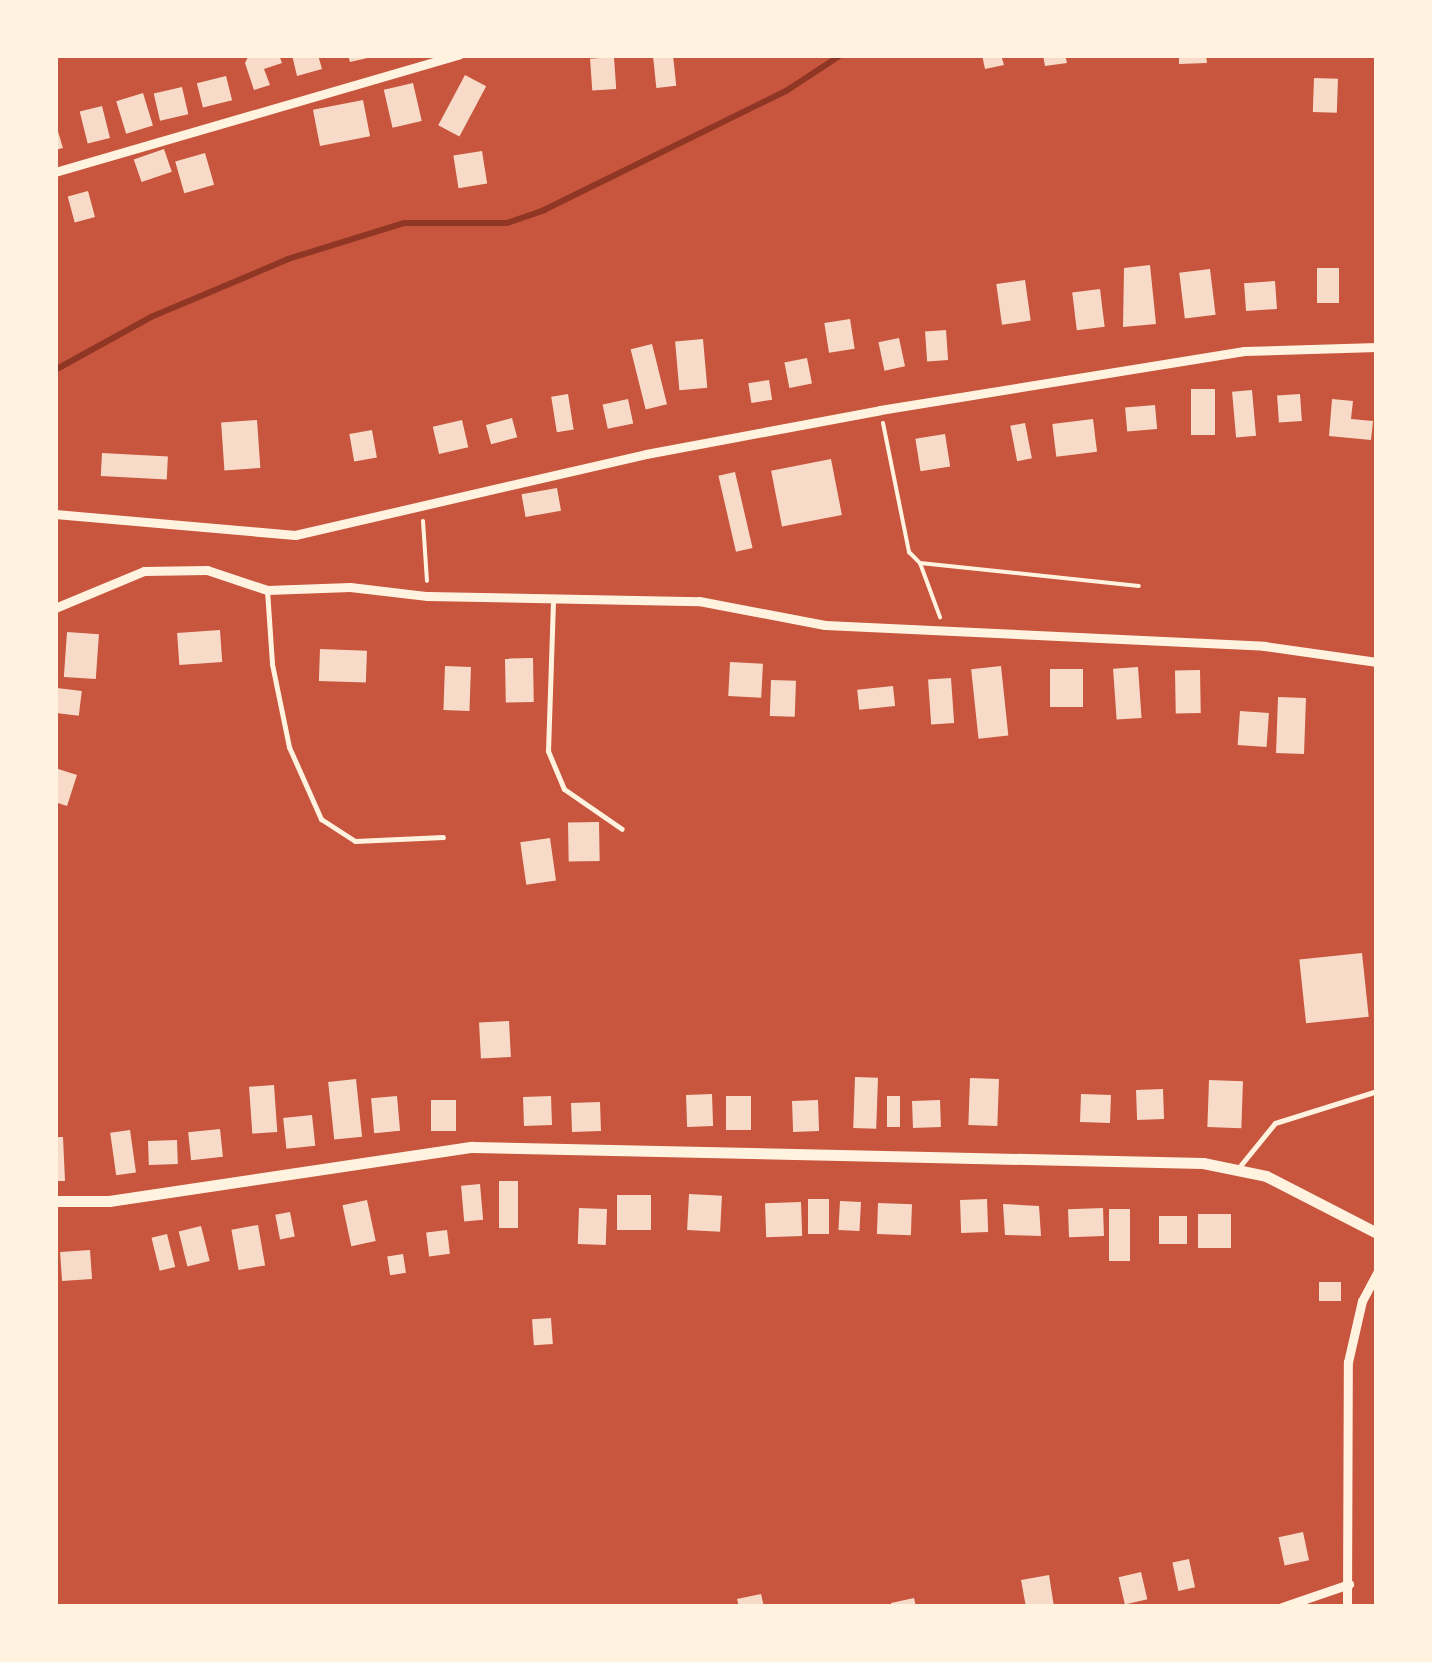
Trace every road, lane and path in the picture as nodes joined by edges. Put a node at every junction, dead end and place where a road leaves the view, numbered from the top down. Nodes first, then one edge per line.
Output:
1 (460, 55) edge
2 (55, 172) edge
3 (1377, 347) edge
4 (880, 410) junction
5 (422, 508) junction
6 (55, 514) edge
7 (920, 562) junction
8 (1139, 586) dead end
9 (267, 590) junction
10 (428, 596) junction
11 (552, 601) junction
12 (55, 608) edge
13 (942, 626) junction
14 (1377, 662) edge
15 (622, 829) dead end
16 (443, 836) dead end
17 (1377, 1091) edge
18 (1240, 1166) junction
19 (55, 1201) edge
20 (1377, 1233) edge
21 (1377, 1273) edge
22 (1348, 1584) junction
23 (1282, 1607) edge
24 (1347, 1607) edge

1 - 2 street
3 - 4 street
4 - 5 street
4 - 7 path
5 - 6 street
5 - 10 path
7 - 8 path
7 - 13 path
9 - 10 street
9 - 12 street
9 - 16 lane
10 - 11 street
11 - 13 street
11 - 15 lane
13 - 14 street
17 - 18 lane
18 - 19 street
18 - 20 street
21 - 22 street
22 - 23 street
22 - 24 street

